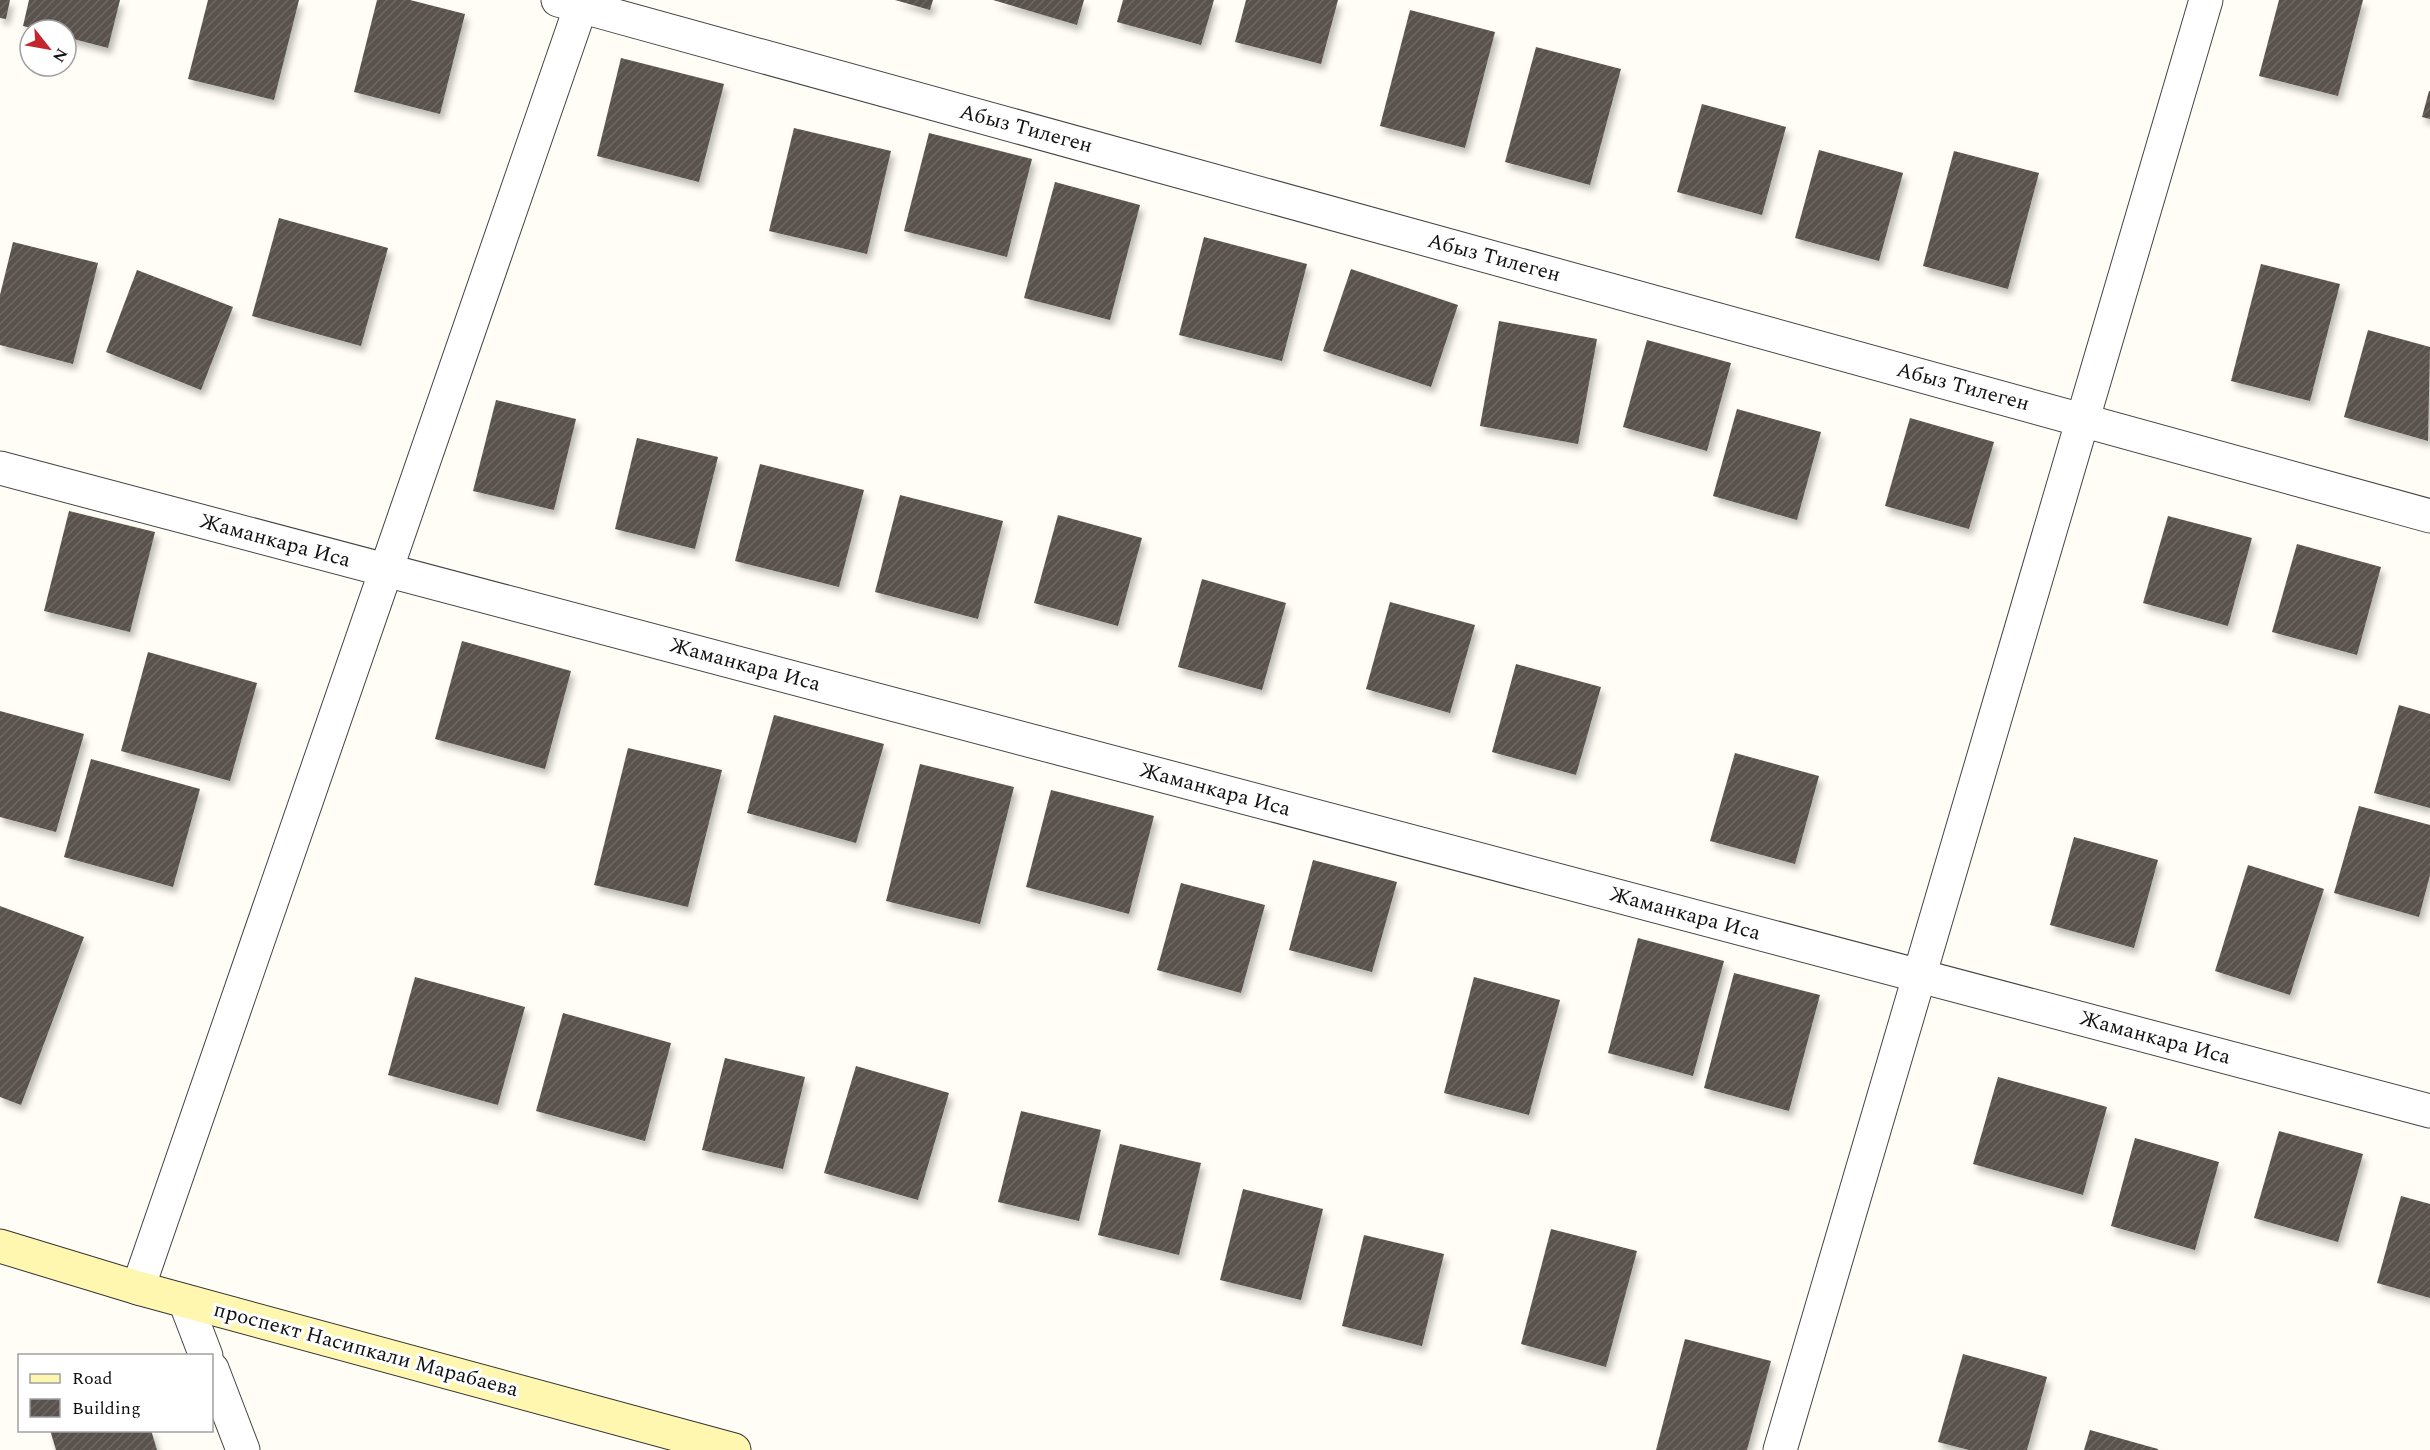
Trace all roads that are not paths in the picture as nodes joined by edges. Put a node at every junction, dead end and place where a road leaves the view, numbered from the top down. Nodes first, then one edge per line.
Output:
1 (2206, 0) edge
2 (574, 2) edge
3 (2082, 420) junction
4 (0, 468) edge
5 (2430, 516) edge
6 (386, 570) junction
7 (1919, 976) junction
8 (2430, 1111) edge
9 (0, 1246) edge
10 (138, 1288) junction
11 (185, 1301) junction
12 (205, 1354) edge
13 (213, 1372) edge
14 (243, 1450) edge
15 (734, 1450) edge
16 (1780, 1450) edge

1 - 3 street
2 - 3 street, Абыз Тилеген
2 - 6 street
3 - 5 street, Абыз Тилеген
3 - 7 street
4 - 6 street, Жаманкара Иса
6 - 7 street, Жаманкара Иса
6 - 10 street
7 - 8 street, Жаманкара Иса
7 - 16 street
9 - 10 main road, проспект Насипкали Марабаева
10 - 11 main road, проспект Насипкали Марабаева
11 - 12 street
11 - 15 main road, проспект Насипкали Марабаева
13 - 14 street

